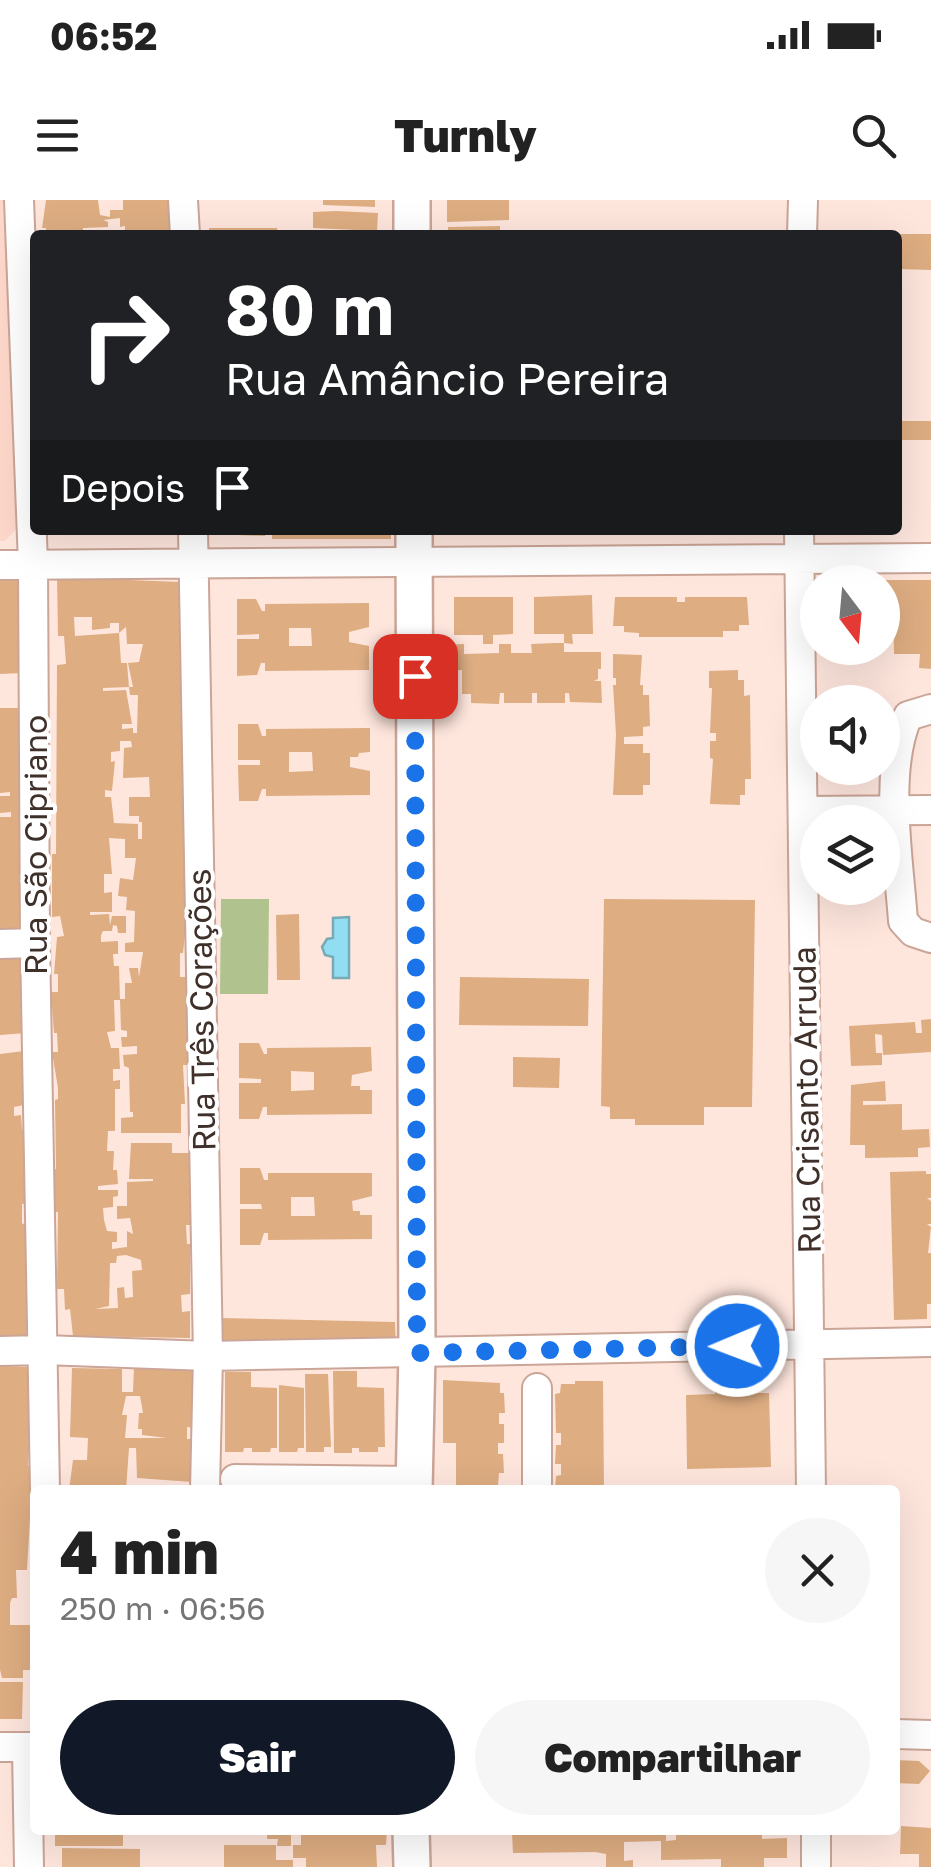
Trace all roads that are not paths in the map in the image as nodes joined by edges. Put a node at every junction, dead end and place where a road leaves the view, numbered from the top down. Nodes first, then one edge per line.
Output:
1 (19, 200) edge
2 (184, 200) edge
3 (412, 200) edge
4 (802, 200) edge
5 (185, 230) edge
6 (412, 230) edge
7 (802, 230) edge
8 (30, 486) edge
9 (32, 535) edge
10 (193, 535) edge
11 (800, 535) edge
12 (414, 546) edge
13 (931, 558) edge
14 (799, 559) junction
15 (194, 563) junction
16 (0, 564) edge
17 (33, 564) junction
18 (931, 709) edge
19 (802, 805) edge
20 (896, 805) edge
21 (900, 810) edge
22 (931, 810) edge
23 (900, 873) edge
24 (803, 905) edge
25 (931, 938) edge
26 (35, 943) junction
27 (0, 944) edge
28 (931, 1342) edge
29 (810, 1344) junction
30 (44, 1350) junction
31 (0, 1351) edge
32 (417, 1353) junction
33 (208, 1356) junction
34 (537, 1388) dead end
35 (234, 1479) dead end
36 (45, 1485) edge
37 (204, 1485) edge
38 (414, 1485) edge
39 (537, 1485) edge
40 (812, 1485) edge
41 (900, 1734) edge
42 (931, 1735) edge
43 (21, 1748) edge
44 (411, 1835) edge
45 (816, 1835) edge
46 (29, 1867) edge
47 (412, 1867) edge
48 (816, 1867) edge

1 - 8 street, Rua São Cipriano
2 - 5 street
3 - 6 street
4 - 7 street
9 - 17 street, Rua São Cipriano
10 - 15 street, Rua Três Corações
11 - 14 street, Rua Crisanto Arruda
12 - 14 street
12 - 15 street
12 - 32 street
13 - 14 street
14 - 19 street, Rua Crisanto Arruda
15 - 17 street
15 - 33 street, Rua Três Corações
16 - 17 street
17 - 26 street, Rua São Cipriano
18 - 20 street
21 - 22 street
23 - 25 street
24 - 29 street, Rua Crisanto Arruda
26 - 27 street
26 - 30 street, Rua São Cipriano
28 - 29 street
29 - 32 street
29 - 40 street, Rua Crisanto Arruda
30 - 31 street
30 - 33 street
30 - 36 street, Rua São Cipriano
32 - 33 street
32 - 38 street
33 - 37 street, Rua Três Corações
34 - 39 street
35 - 38 street
41 - 42 street
43 - 46 street
44 - 47 street
45 - 48 street

